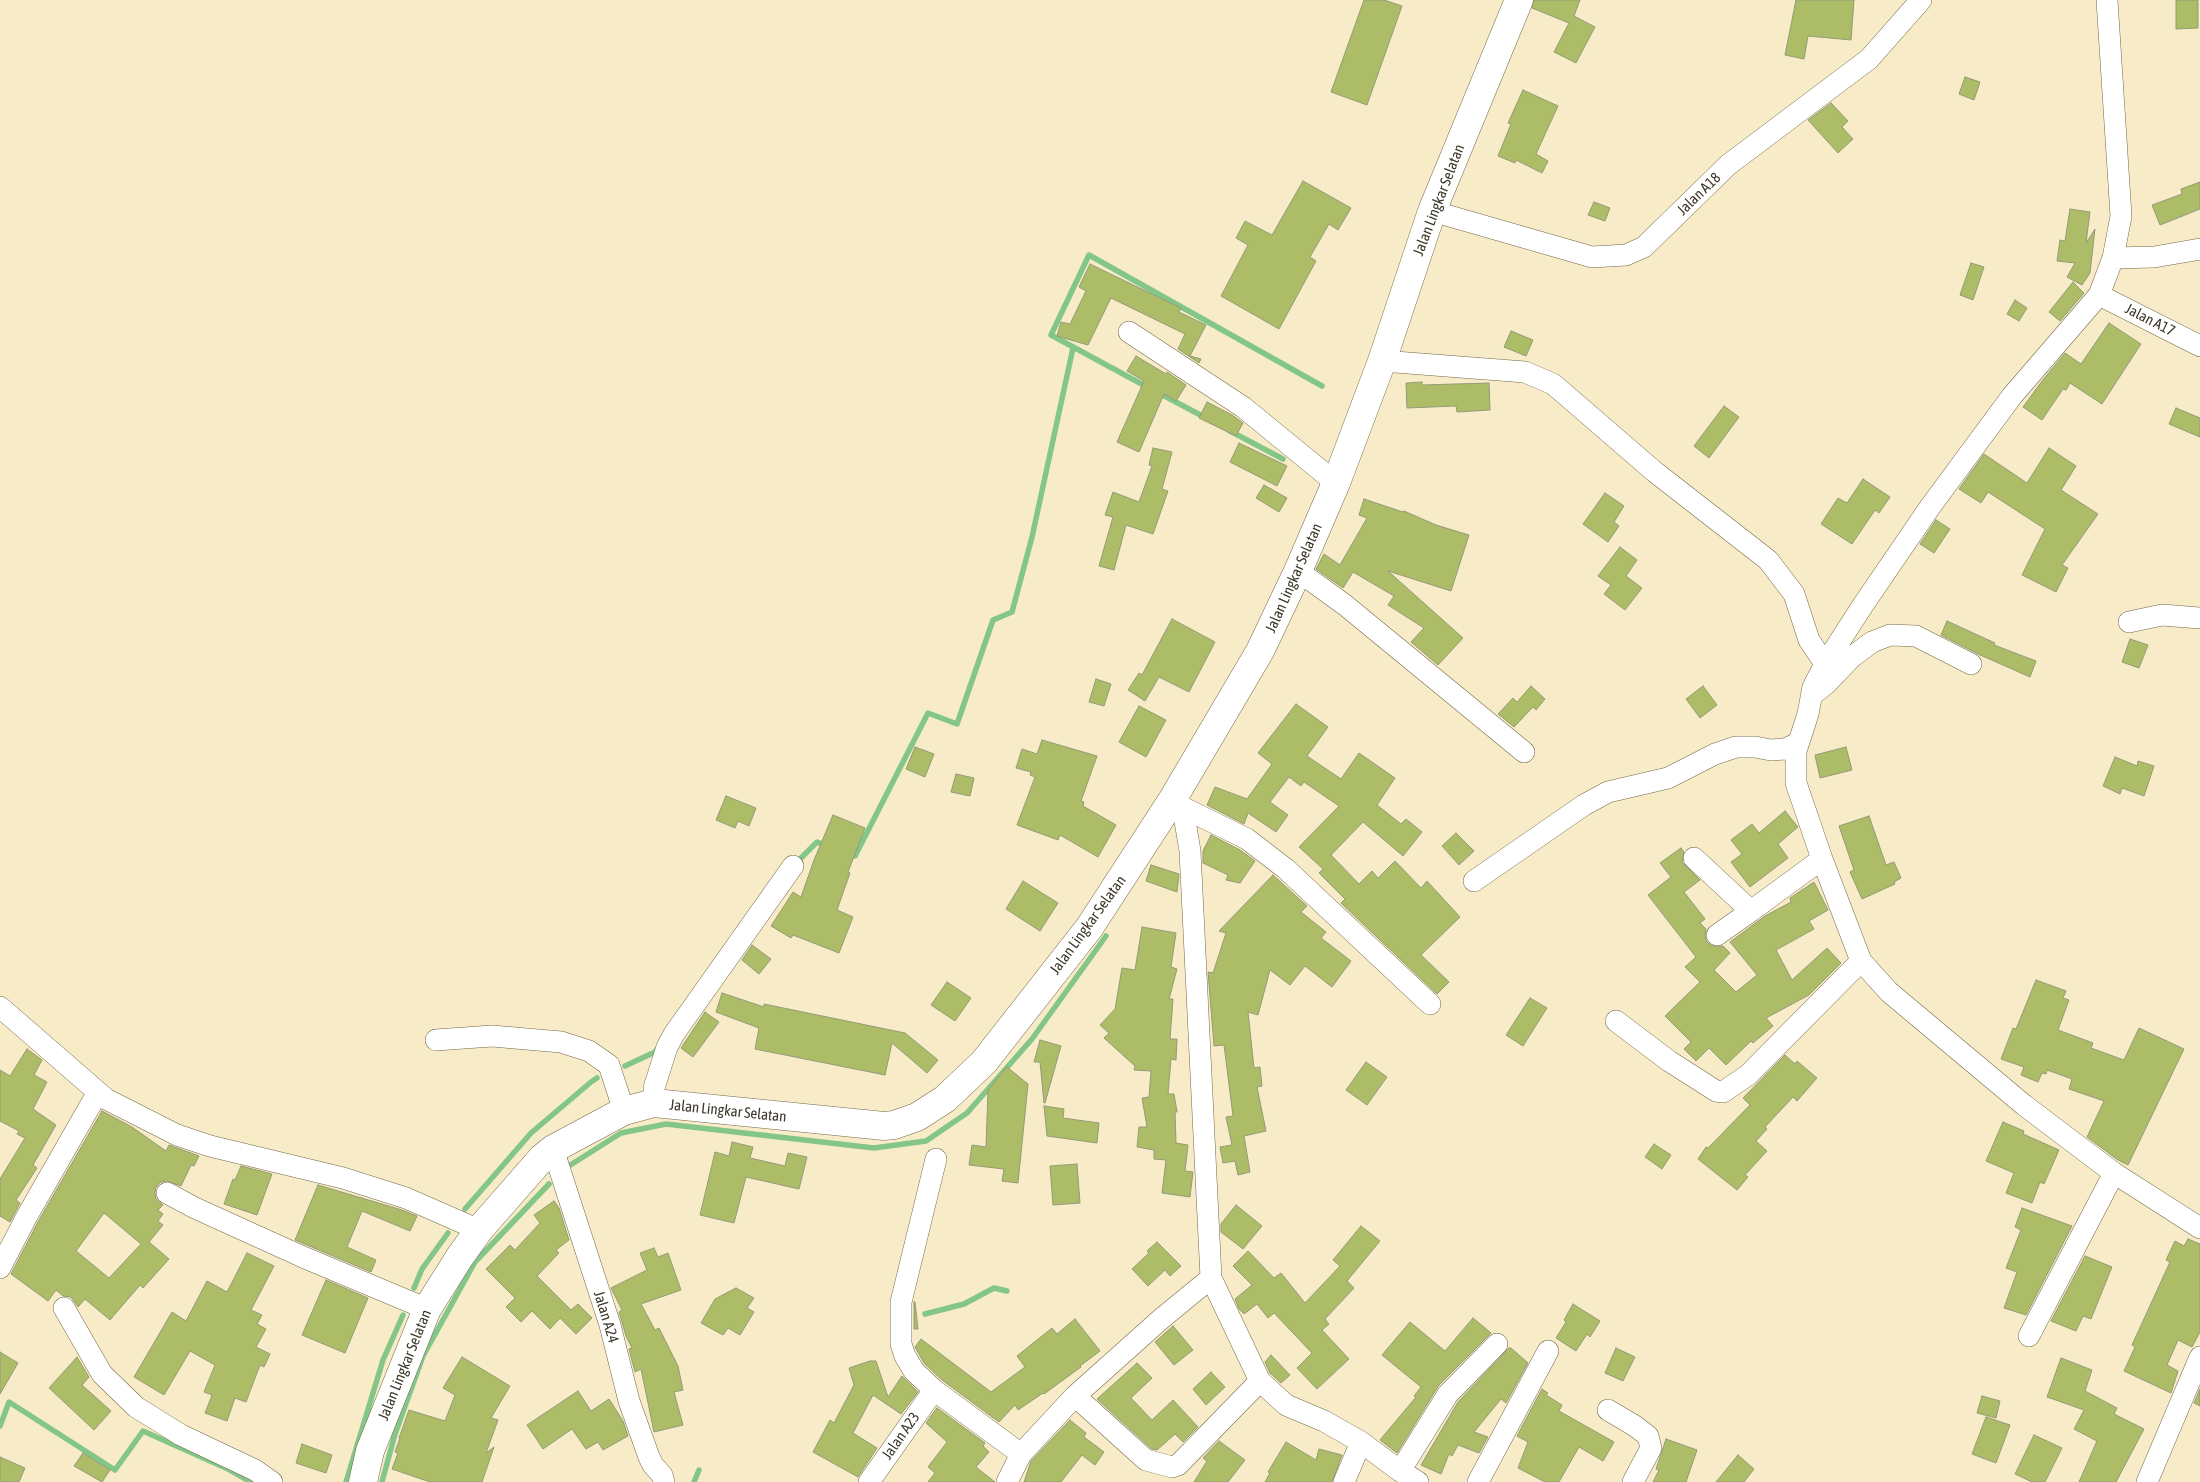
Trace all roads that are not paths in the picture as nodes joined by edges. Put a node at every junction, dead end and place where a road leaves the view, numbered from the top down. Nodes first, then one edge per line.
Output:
1 (1519, 0) edge
2 (1920, 0) edge
3 (2107, 0) edge
4 (1432, 211) junction
5 (2200, 249) edge
6 (2112, 258) junction
7 (2099, 295) junction
8 (1128, 332) dead end
9 (2200, 346) edge
10 (1382, 361) junction
11 (1336, 484) junction
12 (1298, 571) junction
13 (2200, 618) edge
14 (2129, 622) dead end
15 (1825, 664) junction
16 (1971, 664) dead end
17 (1812, 695) junction
18 (1798, 743) junction
19 (1524, 752) dead end
20 (1177, 805) junction
21 (1694, 858) dead end
22 (1822, 859) junction
23 (793, 866) dead end
24 (1474, 881) dead end
25 (1751, 910) junction
26 (1716, 935) dead end
27 (1861, 961) junction
28 (1430, 1004) dead end
29 (0, 1007) edge
30 (1616, 1021) dead end
31 (436, 1040) dead end
32 (98, 1092) junction
33 (654, 1104) junction
34 (624, 1111) junction
35 (553, 1149) junction
36 (936, 1159) dead end
37 (2114, 1173) junction
38 (166, 1193) dead end
39 (2200, 1228) edge
40 (479, 1230) junction
41 (0, 1268) edge
42 (1211, 1278) junction
43 (64, 1308) dead end
44 (427, 1309) junction
45 (2030, 1336) dead end
46 (1497, 1344) dead end
47 (1548, 1351) dead end
48 (2200, 1357) edge
49 (1260, 1380) junction
50 (934, 1390) junction
51 (1076, 1396) junction
52 (1608, 1410) dead end
53 (1361, 1442) junction
54 (1021, 1454) junction
55 (1400, 1471) junction
56 (272, 1482) edge
57 (363, 1482) edge
58 (664, 1482) edge
59 (869, 1482) edge
60 (1007, 1482) edge
61 (1344, 1482) edge
62 (1418, 1482) edge
63 (1478, 1482) edge
64 (1633, 1482) edge
65 (2147, 1482) edge

1 - 4 highway, Jalan Lingkar Selatan
2 - 4 street, Jalan A18
3 - 6 street
4 - 10 highway, Jalan Lingkar Selatan
5 - 6 street
6 - 7 street
7 - 9 street, Jalan A17
7 - 15 street
8 - 11 street
10 - 11 highway, Jalan Lingkar Selatan
10 - 15 street
11 - 12 highway, Jalan Lingkar Selatan
12 - 19 street
12 - 20 highway, Jalan Lingkar Selatan
13 - 14 street
15 - 17 street
16 - 17 street
17 - 18 street
18 - 22 street
18 - 24 street
20 - 28 street
20 - 33 highway, Jalan Lingkar Selatan
20 - 42 street
21 - 25 street
22 - 25 street
22 - 27 street
23 - 33 street
25 - 26 street
27 - 30 street
27 - 37 street
29 - 32 street
31 - 34 street
32 - 40 street
32 - 41 street
33 - 34 highway, Jalan Lingkar Selatan
34 - 35 highway, Jalan Lingkar Selatan
35 - 40 highway, Jalan Lingkar Selatan
35 - 58 street, Jalan A24
36 - 50 street
37 - 39 street
37 - 45 street
38 - 44 street
40 - 44 highway, Jalan Lingkar Selatan
42 - 49 street
42 - 51 street
43 - 56 street
44 - 57 highway, Jalan Lingkar Selatan
46 - 55 street
47 - 63 street
48 - 65 street
49 - 51 street
49 - 53 street
50 - 54 street
50 - 59 street, Jalan A23
51 - 54 street
52 - 64 street
53 - 55 street
53 - 61 street
54 - 60 street
55 - 62 street

